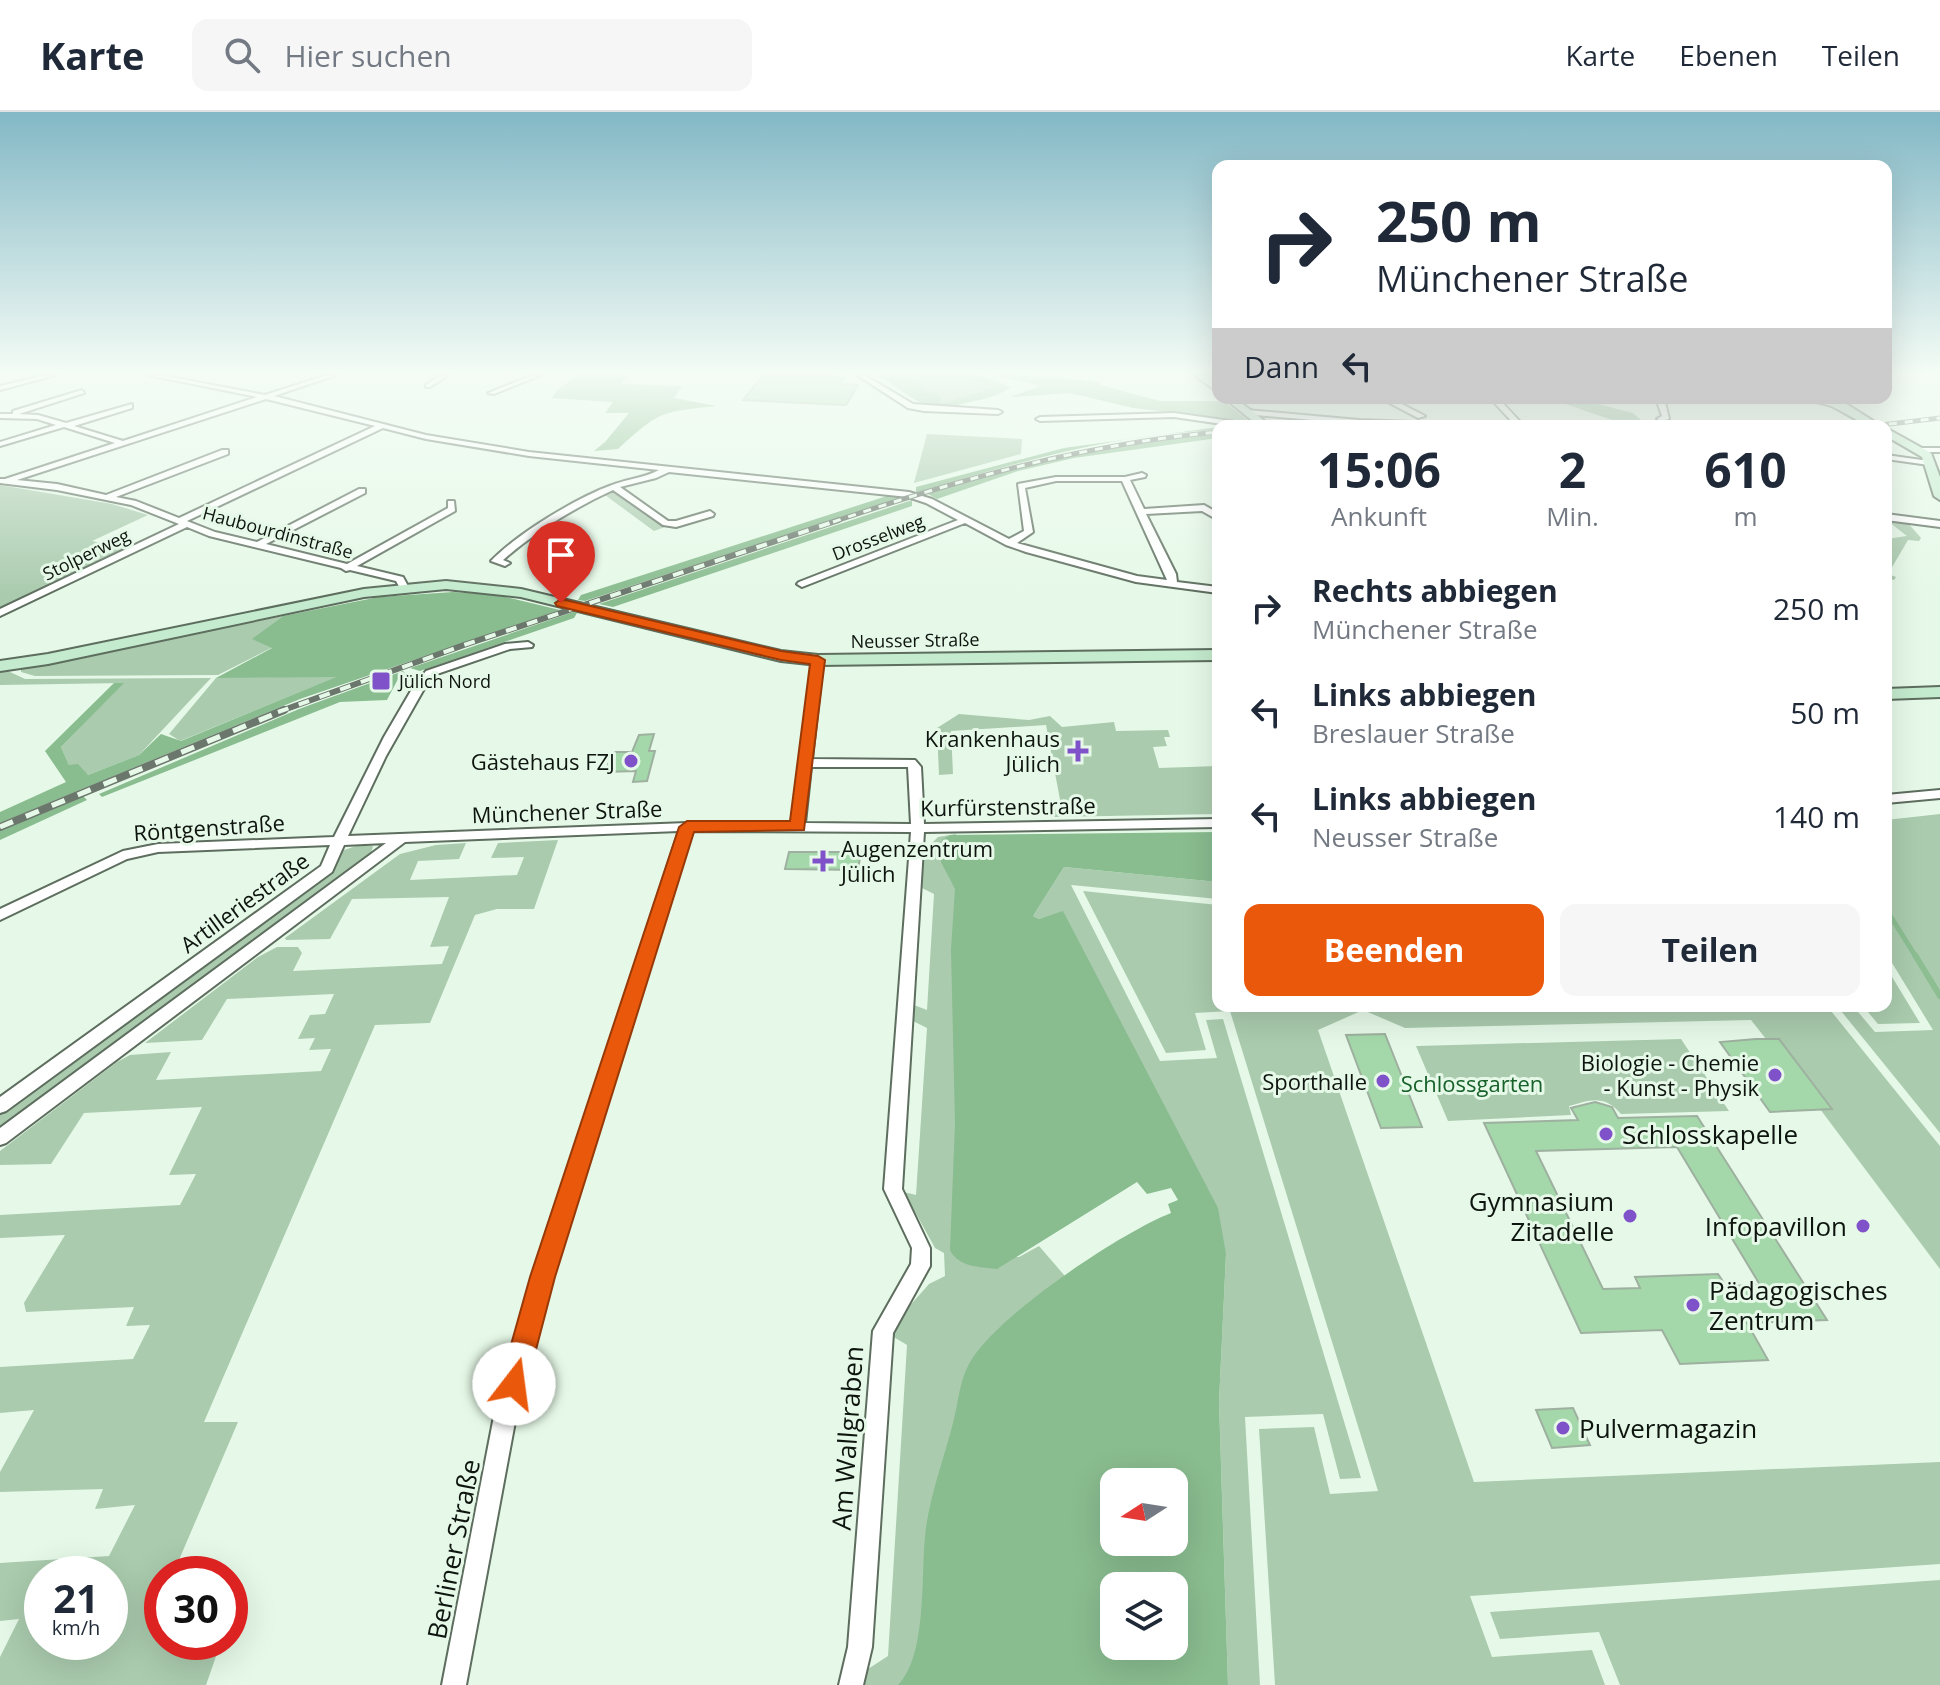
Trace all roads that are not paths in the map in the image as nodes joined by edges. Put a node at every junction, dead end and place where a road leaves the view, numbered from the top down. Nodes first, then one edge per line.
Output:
1 (105, 448) edge
2 (335, 448) edge
3 (493, 448) edge
4 (1918, 448) edge
5 (1921, 450) junction
6 (1940, 450) edge
7 (225, 452) dead end
8 (1892, 458) edge
9 (1929, 463) junction
10 (666, 469) junction
11 (1142, 475) dead end
12 (1125, 479) junction
13 (2, 481) edge
14 (614, 487) junction
15 (362, 491) dead end
16 (1940, 496) edge
17 (108, 497) junction
18 (451, 503) dead end
19 (1140, 512) junction
20 (1212, 513) edge
21 (710, 514) dead end
22 (1892, 518) edge
23 (965, 520) junction
24 (183, 523) junction
25 (1940, 524) edge
26 (1009, 543) junction
27 (258, 545) junction
28 (505, 563) dead end
29 (346, 568) junction
30 (802, 584) dead end
31 (1173, 585) junction
32 (404, 588) junction
33 (1212, 589) edge
34 (0, 613) edge
35 (528, 645) dead end
36 (1212, 655) edge
37 (818, 660) junction
38 (0, 666) edge
39 (1940, 692) edge
40 (1892, 694) edge
41 (805, 763) junction
42 (1940, 794) edge
43 (1892, 798) edge
44 (1212, 823) edge
45 (798, 826) junction
46 (687, 827) junction
47 (918, 835) junction
48 (402, 838) junction
49 (338, 840) junction
50 (0, 915) edge
51 (0, 1106) edge
52 (0, 1138) edge
53 (454, 1685) edge
54 (851, 1685) edge

1 - 13 street
2 - 24 street, Stolperweg
3 - 10 street
4 - 5 main road
5 - 6 street
5 - 9 main road
7 - 17 street
8 - 9 street
9 - 16 main road
10 - 14 street
10 - 23 street
11 - 12 street
12 - 19 street
12 - 26 street
13 - 17 street, Haubourdinstraße
14 - 21 street
14 - 28 street
15 - 27 street
17 - 24 street, Haubourdinstraße
18 - 29 street
19 - 20 street
19 - 31 street
22 - 25 street
23 - 26 street
23 - 30 street, Drosselweg
24 - 27 street, Haubourdinstraße
24 - 34 street, Stolperweg
26 - 31 street
27 - 29 street, Haubourdinstraße
29 - 32 street, Haubourdinstraße
31 - 33 street
32 - 37 main road, Neusser Straße
32 - 38 main road, Neusser Straße
35 - 49 street, Artilleriestraße
36 - 37 main road, Neusser Straße
37 - 41 street
39 - 40 main road
41 - 45 street
41 - 47 street, Am Wallgraben
42 - 43 street
44 - 47 street, Kurfürstenstraße
45 - 46 street, Münchener Straße
45 - 47 street, Kurfürstenstraße
46 - 48 street, Münchener Straße
46 - 53 street, Berliner Straße
47 - 54 street, Am Wallgraben
48 - 49 street, Münchener Straße
48 - 52 street, Artilleriestraße
49 - 50 street, Röntgenstraße
49 - 51 street, Artilleriestraße

